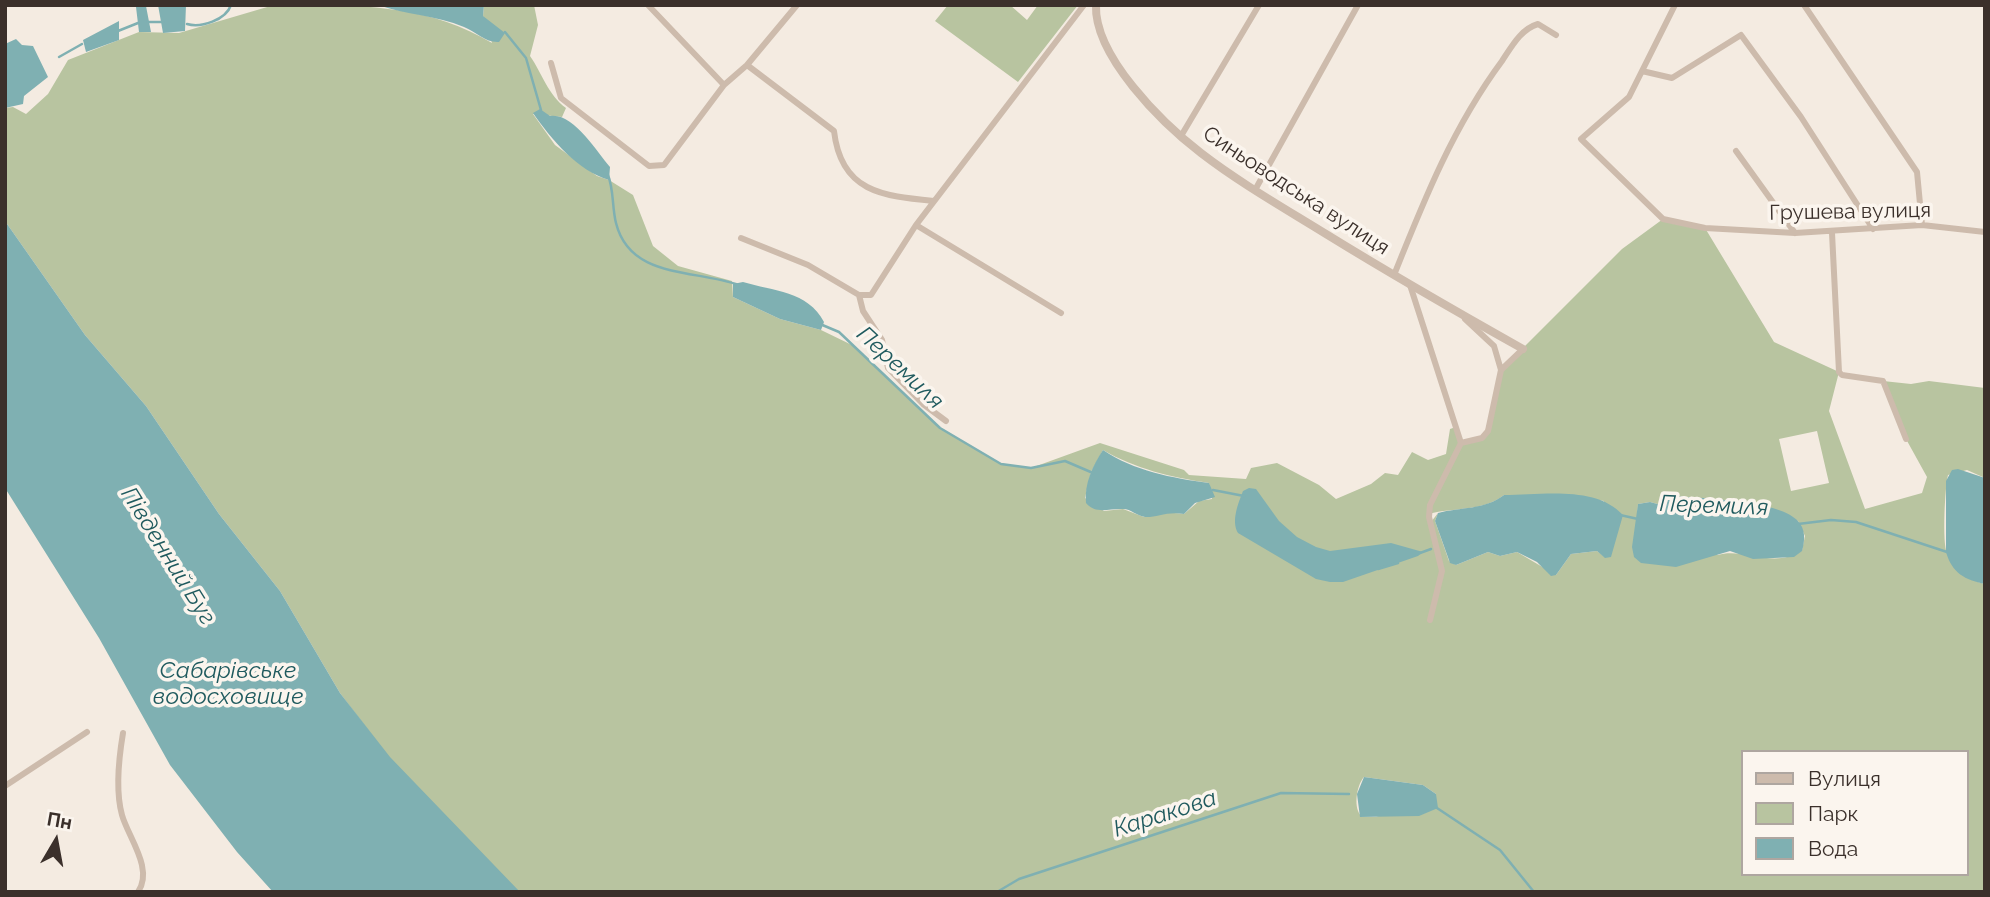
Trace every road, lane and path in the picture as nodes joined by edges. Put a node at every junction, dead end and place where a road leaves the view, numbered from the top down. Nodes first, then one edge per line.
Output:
1 (648, 5) edge
2 (797, 5) edge
3 (1084, 5) edge
4 (1096, 5) edge
5 (1259, 5) edge
6 (1358, 5) edge
7 (1675, 5) edge
8 (1804, 5) edge
9 (1556, 35) dead end
10 (551, 63) dead end
11 (747, 65) junction
12 (1642, 71) junction
13 (724, 85) junction
14 (1181, 136) junction
15 (1736, 151) dead end
16 (1255, 190) junction
17 (934, 201) junction
18 (916, 225) junction
19 (1922, 225) junction
20 (1873, 229) junction
21 (1985, 232) edge
22 (1796, 233) junction
23 (1832, 233) junction
24 (741, 238) dead end
25 (1394, 275) junction
26 (1410, 285) junction
27 (859, 295) junction
28 (1061, 313) dead end
29 (1458, 313) junction
30 (1524, 349) joint
31 (1501, 370) junction
32 (946, 421) dead end
33 (1906, 439) dead end
34 (1461, 443) junction
35 (1430, 620) dead end
36 (87, 733) dead end
37 (123, 733) dead end
38 (5, 786) edge
39 (138, 892) edge

1 - 13 street
2 - 11 street
3 - 17 street
4 - 14 street, Синьоводська вулиця
5 - 14 street
6 - 16 street
7 - 12 street, Грушева вулиця
8 - 19 street
9 - 25 street
10 - 13 street
11 - 13 street
11 - 17 street
12 - 20 street
12 - 22 street, Грушева вулиця
14 - 16 street, Синьоводська вулиця
15 - 22 street
16 - 25 street, Синьоводська вулиця
17 - 18 street
18 - 27 street
18 - 28 street
19 - 20 street, Грушева вулиця
19 - 21 street, Грушева вулиця
20 - 23 street, Грушева вулиця
22 - 23 street, Грушева вулиця
23 - 33 street
24 - 27 street
25 - 26 street, Синьоводська вулиця
26 - 29 street, Синьоводська вулиця
26 - 34 street
27 - 32 street
29 - 30 street, Синьоводська вулиця
29 - 31 street, Синьоводська вулиця
30 - 31 street, Синьоводська вулиця
31 - 34 street
34 - 35 street
36 - 38 street
37 - 39 street

